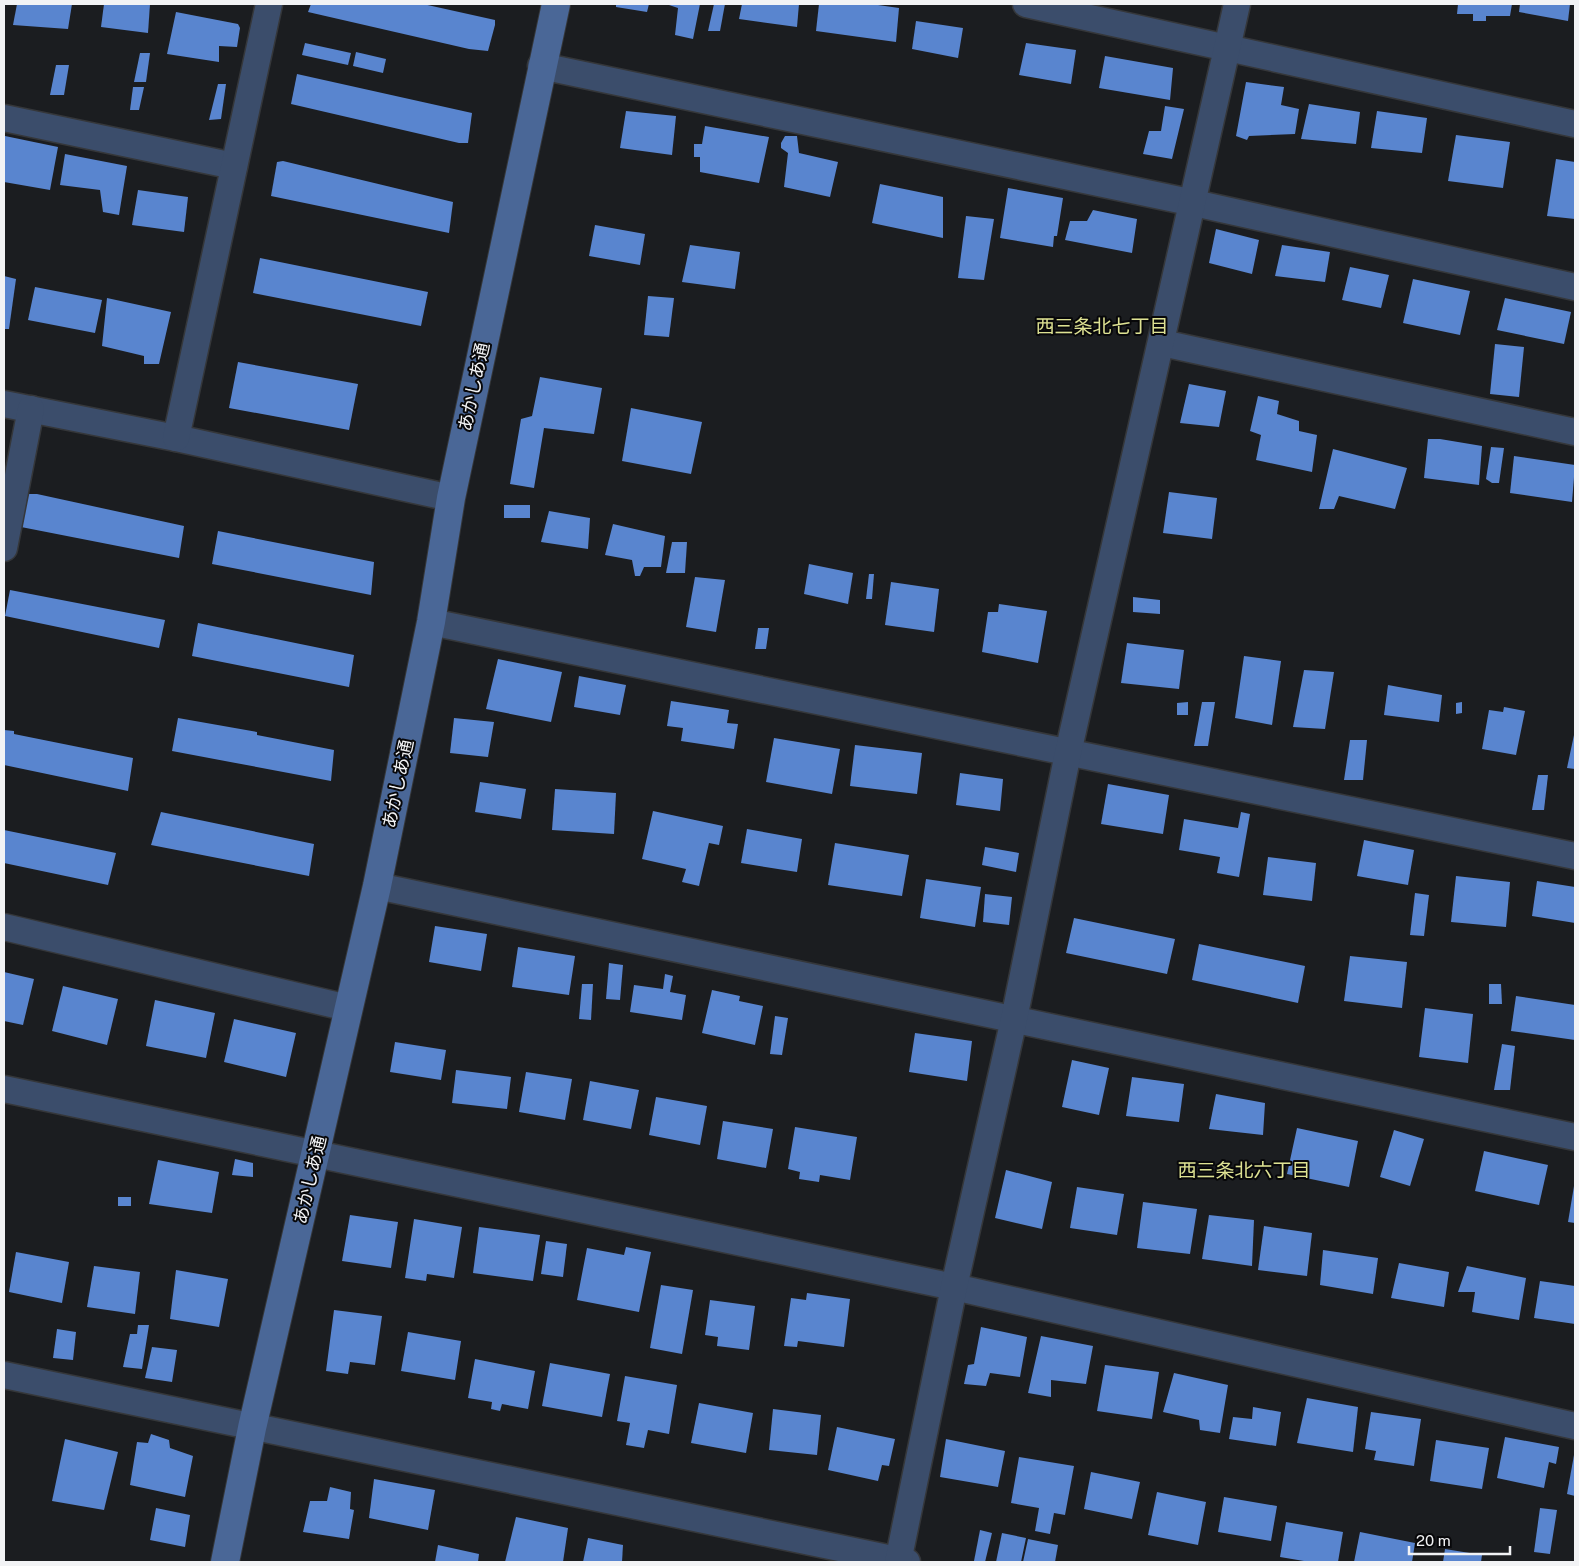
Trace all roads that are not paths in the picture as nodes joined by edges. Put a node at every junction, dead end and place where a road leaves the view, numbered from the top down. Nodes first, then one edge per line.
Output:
1 (269, 4) edge
2 (556, 4) edge
3 (1026, 4) edge
4 (1238, 4) edge
5 (1228, 47) junction
6 (541, 66) junction
7 (4, 118) edge
8 (1575, 124) edge
9 (234, 166) junction
10 (1194, 203) junction
11 (1575, 286) edge
12 (1162, 343) junction
13 (4, 404) edge
14 (31, 409) junction
15 (1575, 432) edge
16 (176, 438) junction
17 (451, 498) junction
18 (4, 548) edge
19 (431, 622) junction
20 (1068, 753) junction
21 (1575, 856) edge
22 (377, 886) junction
23 (4, 927) edge
24 (348, 1008) junction
25 (1014, 1019) junction
26 (4, 1089) edge
27 (1575, 1137) edge
28 (316, 1156) junction
29 (954, 1287) junction
30 (4, 1375) edge
31 (1575, 1426) edge
32 (252, 1428) junction
33 (225, 1562) edge
34 (901, 1562) edge

1 - 9 street
2 - 6 street, あかしあ通
3 - 5 street
4 - 5 street
5 - 8 street
5 - 10 street
6 - 10 street
6 - 17 street, あかしあ通
7 - 9 street
9 - 16 street
10 - 11 street
10 - 12 street
12 - 15 street
12 - 20 street
13 - 14 street
14 - 16 street
14 - 18 street
16 - 17 street
17 - 19 street, あかしあ通
19 - 20 street
19 - 22 street, あかしあ通
20 - 21 street
20 - 25 street
22 - 24 street, あかしあ通
22 - 25 street
23 - 24 street
24 - 28 street, あかしあ通
25 - 27 street
25 - 29 street
26 - 28 street
28 - 29 street
28 - 32 street, あかしあ通
29 - 31 street
29 - 34 street
30 - 32 street
32 - 33 street, あかしあ通
32 - 34 street

